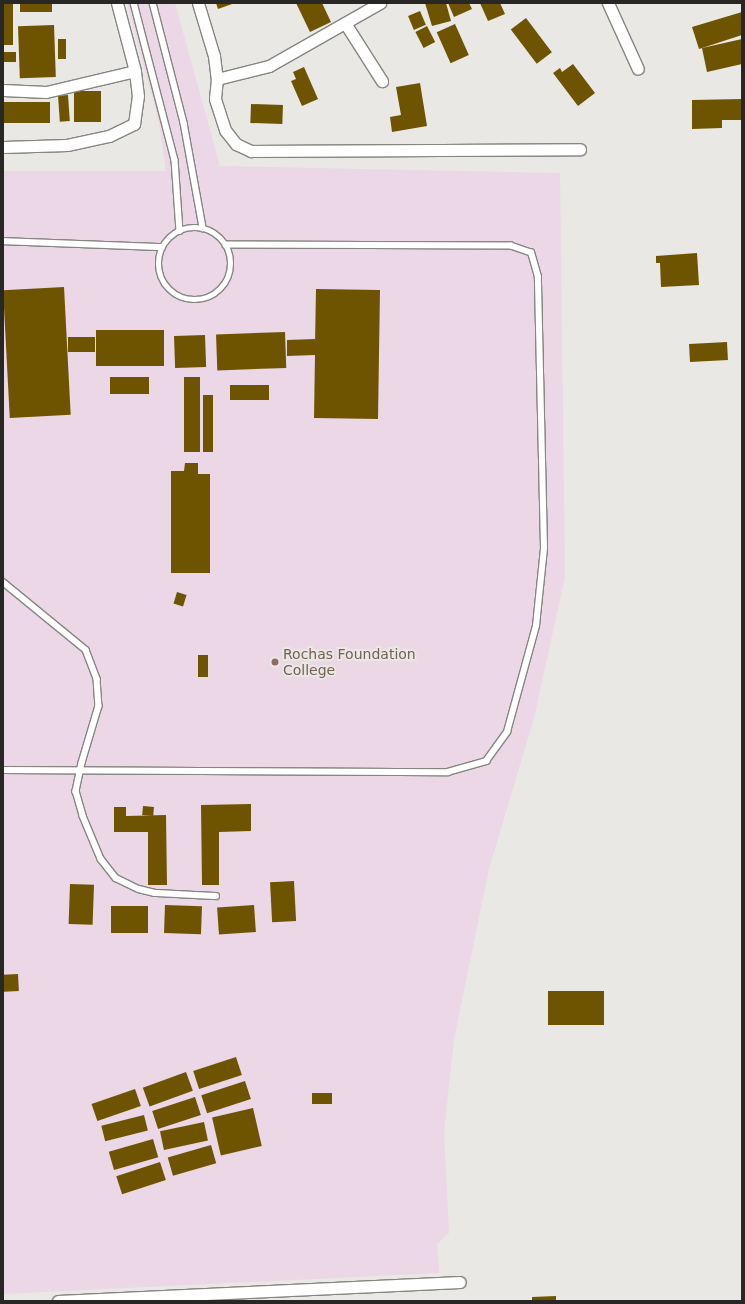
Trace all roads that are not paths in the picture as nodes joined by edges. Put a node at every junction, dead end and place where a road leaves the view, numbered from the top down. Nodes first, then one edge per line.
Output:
1 (117, 3) edge
2 (134, 3) edge
3 (153, 3) edge
4 (198, 3) edge
5 (380, 3) edge
6 (608, 3) edge
7 (345, 23) junction
8 (638, 69) dead end
9 (135, 71) junction
10 (218, 79) junction
11 (382, 81) dead end
12 (3, 90) edge
13 (3, 147) edge
14 (580, 149) dead end
15 (203, 228) junction
16 (180, 231) junction
17 (3, 241) edge
18 (226, 245) junction
19 (162, 247) junction
20 (3, 582) edge
21 (3, 770) edge
22 (80, 772) junction
23 (216, 896) dead end
24 (460, 1282) dead end
25 (58, 1301) edge

1 - 9 street
2 - 16 lane
3 - 15 lane
4 - 10 street
5 - 7 street
6 - 8 street
7 - 10 street
7 - 11 street
9 - 12 street
9 - 13 street
10 - 14 street
15 - 16 lane
15 - 18 lane
16 - 19 lane
17 - 19 lane
18 - 19 lane
18 - 22 lane
20 - 22 lane
21 - 22 lane
22 - 23 lane
24 - 25 street

